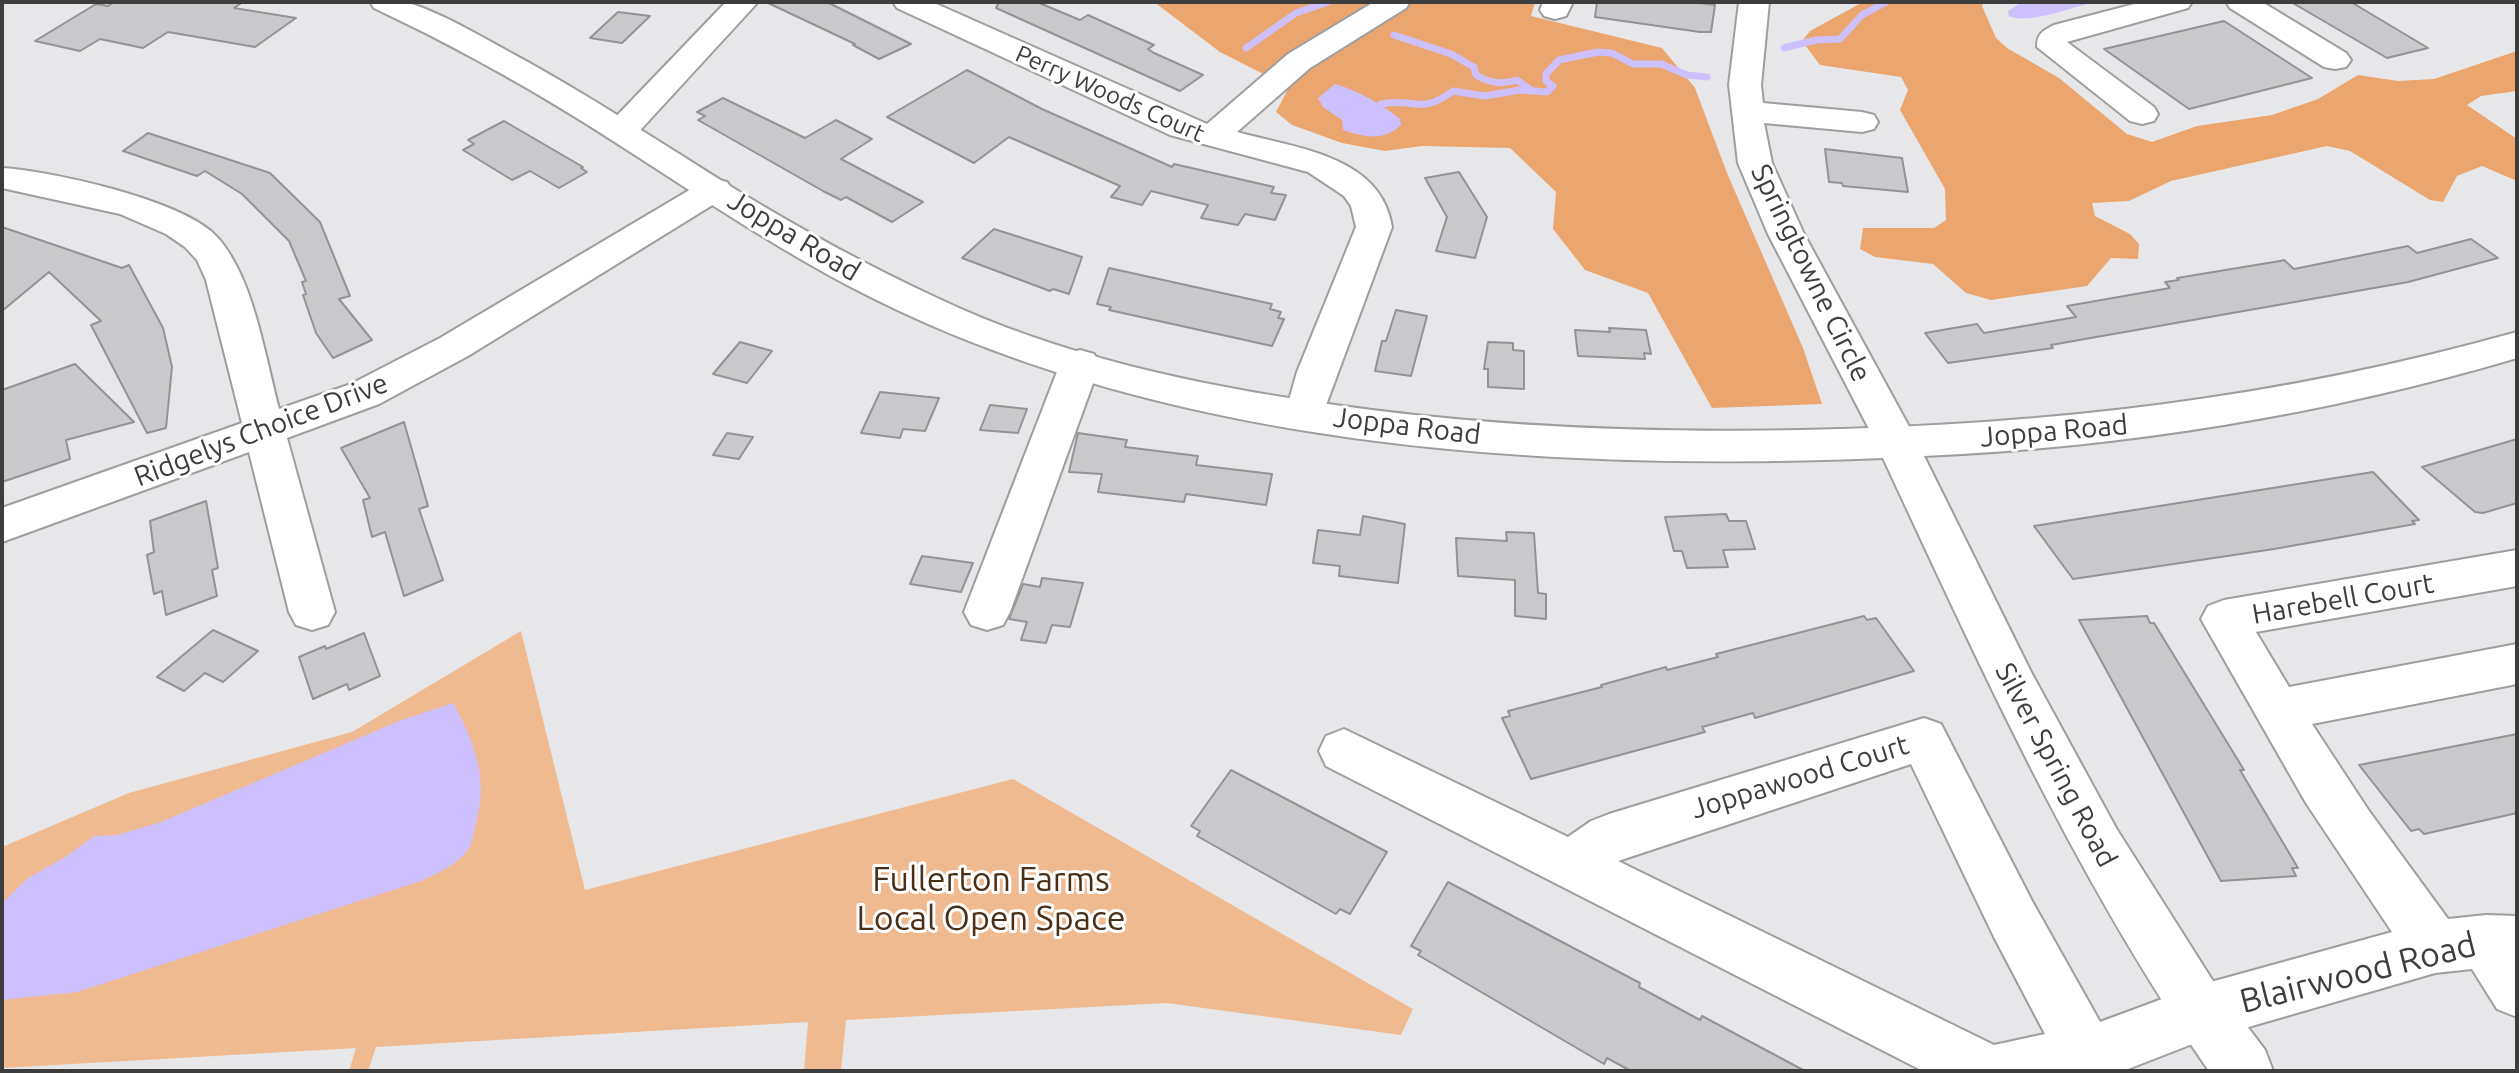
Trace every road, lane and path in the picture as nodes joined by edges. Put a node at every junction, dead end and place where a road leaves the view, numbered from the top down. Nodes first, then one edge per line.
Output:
1 (385, 2) edge
2 (743, 2) edge
3 (908, 2) edge
4 (1395, 2) edge
5 (1754, 2) edge
6 (2177, 2) edge
7 (2241, 2) edge
8 (2335, 60) dead end
9 (1746, 111) junction
10 (2142, 114) dead end
11 (1862, 122) dead end
12 (621, 131) junction
13 (1211, 138) junction
14 (4, 178) dead end
15 (715, 189) junction
16 (2517, 345) edge
17 (1080, 364) junction
18 (1305, 414) junction
19 (267, 432) junction
20 (1897, 443) junction
21 (2, 525) edge
22 (2517, 568) edge
23 (312, 612) dead end
24 (987, 612) dead end
25 (2517, 664) edge
26 (2276, 710) junction
27 (1344, 751) dead end
28 (1571, 864) junction
29 (2479, 943) edge
30 (2517, 990) edge
31 (2200, 1013) junction
32 (2087, 1056) junction
33 (1984, 1071) edge
34 (2001, 1071) edge
35 (2244, 1071) edge

1 - 12 street, Joppa Road
2 - 12 street
3 - 13 street, Perry Woods Court
4 - 13 street
5 - 9 street, Springtowne Circle
6 - 10 street
7 - 8 street
9 - 11 street
9 - 20 street, Springtowne Circle
12 - 15 street, Joppa Road
13 - 18 street, Perry Woods Court
14 - 19 street
15 - 17 street, Joppa Road
15 - 19 street, Ridgelys Choice Drive
16 - 20 street, Joppa Road
17 - 18 street, Joppa Road
17 - 24 street
18 - 20 street, Joppa Road
19 - 21 street, Ridgelys Choice Drive
19 - 23 street
20 - 31 street, Silver Spring Road
22 - 26 street, Harebell Court
25 - 26 street
26 - 29 street, Harebell Court
27 - 28 street
28 - 32 street, Joppawood Court
28 - 33 street
29 - 30 street, Harebell Court
29 - 31 street, Blairwood Road
31 - 32 street
31 - 35 street, Silver Spring Road
32 - 34 street

